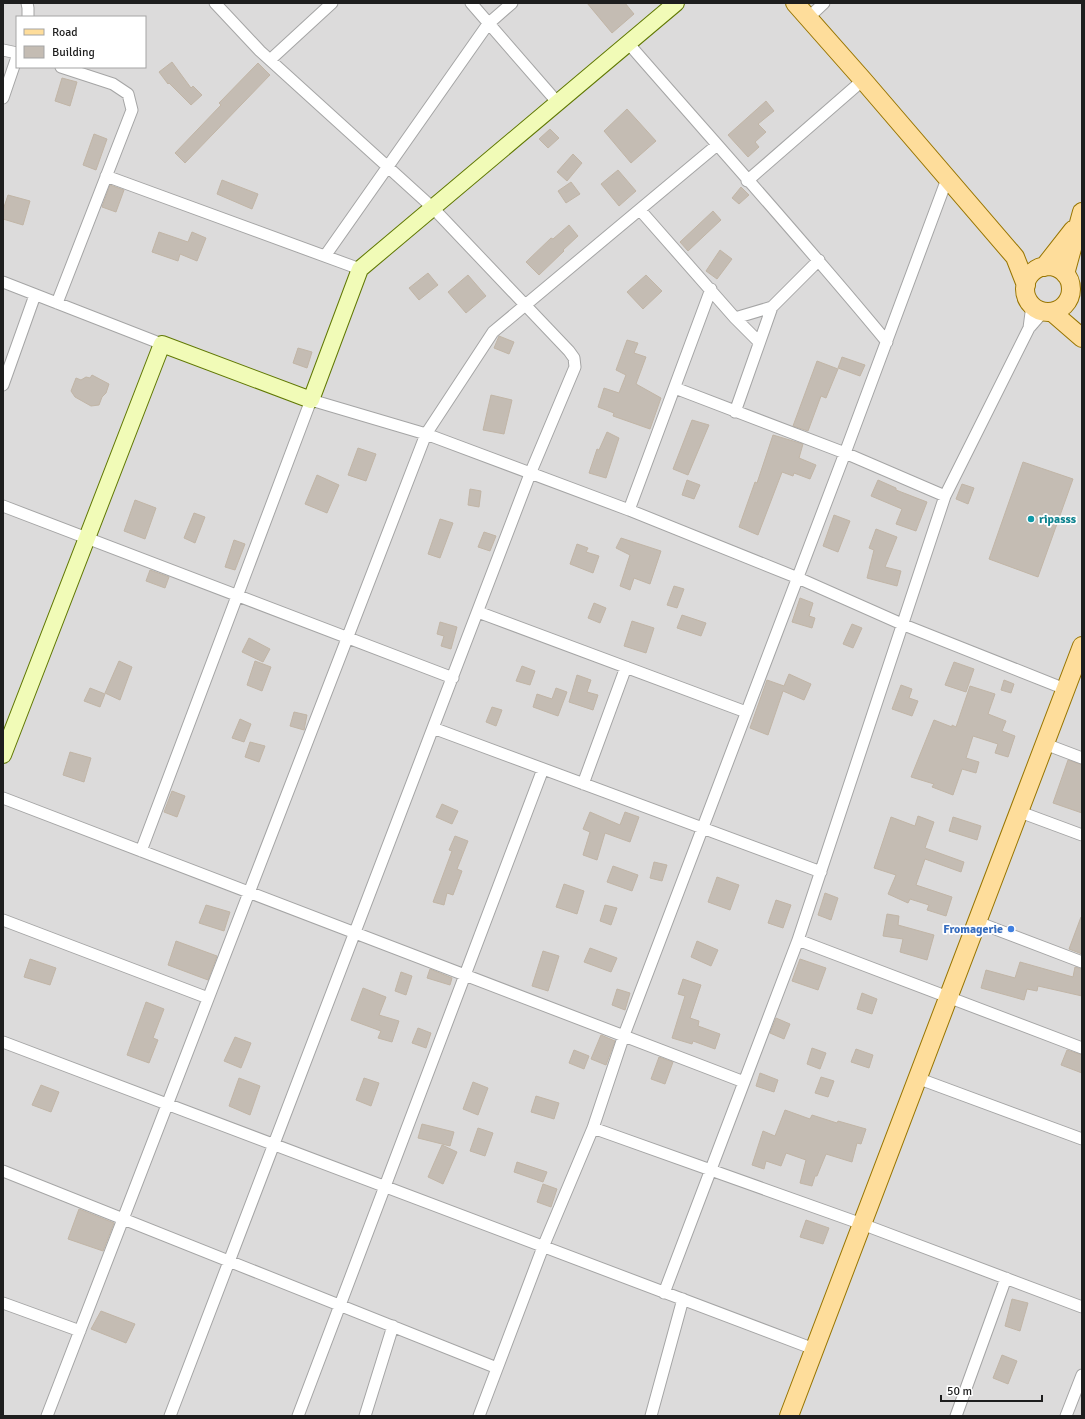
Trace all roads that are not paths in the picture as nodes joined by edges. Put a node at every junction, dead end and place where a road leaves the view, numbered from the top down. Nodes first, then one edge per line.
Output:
1 (27, 3) edge
2 (215, 3) edge
3 (332, 3) edge
4 (471, 3) edge
5 (512, 3) edge
6 (676, 3) edge
7 (795, 3) edge
8 (824, 3) edge
9 (28, 16) edge
10 (808, 18) junction
11 (488, 24) junction
12 (628, 43) junction
13 (3, 50) edge
14 (16, 53) edge
15 (16, 60) edge
16 (270, 60) junction
17 (64, 68) edge
18 (863, 80) junction
19 (3, 98) edge
20 (558, 102) junction
21 (717, 145) junction
22 (388, 167) junction
23 (106, 176) junction
24 (947, 179) junction
25 (747, 180) junction
26 (433, 208) junction
27 (640, 210) junction
28 (1080, 217) edge
29 (325, 256) junction
30 (1015, 257) junction
31 (819, 260) junction
32 (1042, 268) junction
33 (360, 269) junction
34 (1065, 274) junction
35 (3, 282) edge
36 (1026, 285) junction
37 (711, 289) junction
38 (35, 295) junction
39 (1070, 296) junction
40 (57, 303) junction
41 (524, 306) junction
42 (772, 307) junction
43 (1042, 310) junction
44 (735, 318) junction
45 (1080, 336) edge
46 (759, 342) junction
47 (886, 342) junction
48 (162, 344) junction
49 (3, 385) edge
50 (674, 388) junction
51 (311, 400) junction
52 (735, 412) junction
53 (426, 434) junction
54 (845, 453) junction
55 (530, 474) junction
56 (945, 496) junction
57 (3, 506) edge
58 (630, 510) junction
59 (87, 538) junction
60 (798, 578) junction
61 (238, 596) junction
62 (478, 612) junction
63 (904, 626) junction
64 (347, 637) junction
65 (1082, 646) edge
66 (626, 667) junction
67 (453, 678) junction
68 (1065, 689) junction
69 (746, 712) junction
70 (433, 728) junction
71 (1045, 744) junction
72 (3, 755) edge
73 (1082, 758) edge
74 (543, 769) junction
75 (584, 784) junction
76 (3, 798) edge
77 (1020, 812) junction
78 (702, 829) junction
79 (1082, 835) edge
80 (142, 851) junction
81 (821, 872) junction
82 (249, 892) junction
83 (3, 920) edge
84 (977, 922) junction
85 (355, 933) junction
86 (798, 940) junction
87 (1082, 962) edge
88 (465, 974) junction
89 (948, 997) junction
90 (208, 998) junction
91 (624, 1035) junction
92 (3, 1042) edge
93 (1082, 1048) edge
94 (917, 1078) junction
95 (744, 1082) junction
96 (167, 1104) junction
97 (593, 1128) junction
98 (1082, 1139) edge
99 (274, 1145) junction
100 (3, 1171) edge
101 (710, 1171) junction
102 (384, 1187) junction
103 (123, 1219) junction
104 (862, 1224) junction
105 (544, 1247) junction
106 (230, 1261) junction
107 (1006, 1278) junction
108 (664, 1292) junction
109 (682, 1299) junction
110 (3, 1303) edge
111 (340, 1305) junction
112 (1082, 1306) edge
113 (393, 1326) junction
114 (80, 1331) junction
115 (814, 1349) junction
116 (497, 1368) junction
117 (1082, 1375) edge
118 (47, 1416) edge
119 (170, 1416) edge
120 (298, 1416) edge
121 (365, 1416) edge
122 (479, 1416) edge
123 (651, 1416) edge
124 (789, 1416) edge
125 (956, 1416) edge
126 (1066, 1416) edge

1 - 9 street
2 - 16 street
3 - 16 street
4 - 11 street
5 - 11 street
6 - 12 street
7 - 10 main road
8 - 10 street
10 - 18 main road
11 - 20 street
11 - 22 street
12 - 20 street
12 - 21 street
13 - 14 street
15 - 19 street
16 - 22 street
17 - 23 street
18 - 24 main road
18 - 25 street
20 - 26 street
21 - 25 street
21 - 27 street
22 - 26 street
22 - 29 street
23 - 29 street
23 - 40 street
24 - 30 main road
24 - 47 street
25 - 31 street
26 - 33 street
26 - 41 street
27 - 37 street
27 - 41 street
28 - 32 main road
28 - 34 main road
29 - 33 street
30 - 32 main road
30 - 36 main road
31 - 42 street
31 - 47 street
32 - 34 main road
32 - 36 main road
33 - 51 street
34 - 39 main road
35 - 38 street
36 - 43 main road
37 - 44 street
37 - 50 street
38 - 40 street
38 - 49 street
39 - 43 main road
39 - 45 main road
40 - 48 street
41 - 53 street
41 - 55 street
42 - 44 street
42 - 46 street
43 - 45 main road
43 - 56 street
44 - 46 street
46 - 52 street
47 - 54 street
48 - 51 street
48 - 59 street
50 - 52 street
50 - 58 street
51 - 53 street
51 - 61 street
52 - 54 street
53 - 55 street
53 - 64 street
54 - 56 street
54 - 60 street
55 - 58 street
55 - 62 street
56 - 63 street
57 - 59 street
58 - 60 street
59 - 61 street
59 - 72 street
60 - 63 street
60 - 69 street
61 - 64 street
61 - 80 street
62 - 66 street
62 - 67 street
63 - 68 street
63 - 81 street
64 - 67 street
64 - 82 street
65 - 68 main road
66 - 69 street
66 - 75 street
67 - 70 street
68 - 71 main road
69 - 78 street
70 - 74 street
70 - 85 street
71 - 73 street
71 - 77 main road
74 - 75 street
74 - 88 street
75 - 78 street
76 - 80 street
77 - 79 street
77 - 84 main road
78 - 81 street
78 - 91 street
80 - 82 street
81 - 86 street
82 - 85 street
82 - 90 street
83 - 90 street
84 - 87 street
84 - 89 main road
85 - 88 street
85 - 99 street
86 - 89 street
86 - 95 street
88 - 91 street
88 - 102 street
89 - 93 street
89 - 94 main road
90 - 96 street
91 - 95 street
91 - 97 street
92 - 96 street
94 - 98 street
94 - 104 main road
95 - 101 street
96 - 99 street
96 - 103 street
97 - 101 street
97 - 105 street
99 - 102 street
99 - 106 street
100 - 103 street
101 - 104 street
101 - 108 street
102 - 105 street
102 - 111 street
103 - 106 street
103 - 114 street
104 - 107 street
104 - 115 main road
105 - 108 street
105 - 116 street
106 - 111 street
106 - 119 street
107 - 112 street
107 - 125 street
108 - 109 street
109 - 115 street
109 - 123 street
110 - 114 street
111 - 113 street
111 - 120 street
113 - 116 street
113 - 121 street
114 - 118 street
115 - 124 main road
116 - 122 street
117 - 126 street

